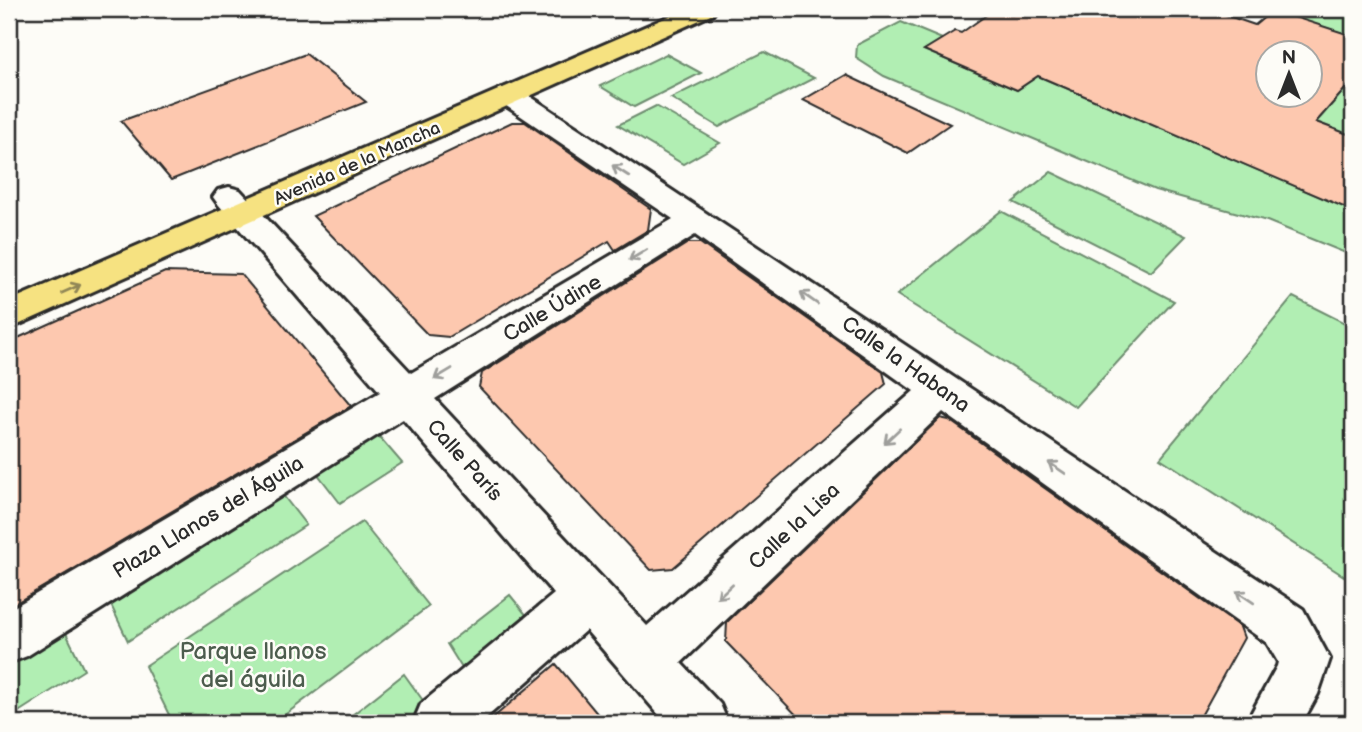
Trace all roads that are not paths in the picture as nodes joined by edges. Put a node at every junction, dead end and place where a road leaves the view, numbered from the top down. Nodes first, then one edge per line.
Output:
1 (666, 9) edge
2 (705, 9) edge
3 (509, 95) junction
4 (237, 205) junction
5 (696, 220) junction
6 (9, 291) edge
7 (9, 316) edge
8 (942, 389) junction
9 (408, 396) junction
10 (588, 597) junction
11 (9, 638) edge
12 (646, 661) junction
13 (440, 723) edge
14 (701, 723) edge
15 (1273, 723) edge

1 - 4 main road, Avenida de la Mancha
2 - 3 main road, Avenida de la Mancha
3 - 4 main road, Avenida de la Mancha
5 -> 3 street, Calle la Habana
4 - 6 main road, Avenida de la Mancha
7 -> 4 main road, Avenida de la Mancha
4 - 9 street, Calle París
8 -> 5 street, Calle la Habana
5 -> 9 street, Calle Údine
8 -> 12 street, Calle la Lisa
15 -> 8 street, Calle la Habana
9 - 10 street, Calle París
9 - 11 street, Plaza Llanos del Águila
10 - 12 street, Calle París
10 - 13 street
12 - 14 street, Calle París

